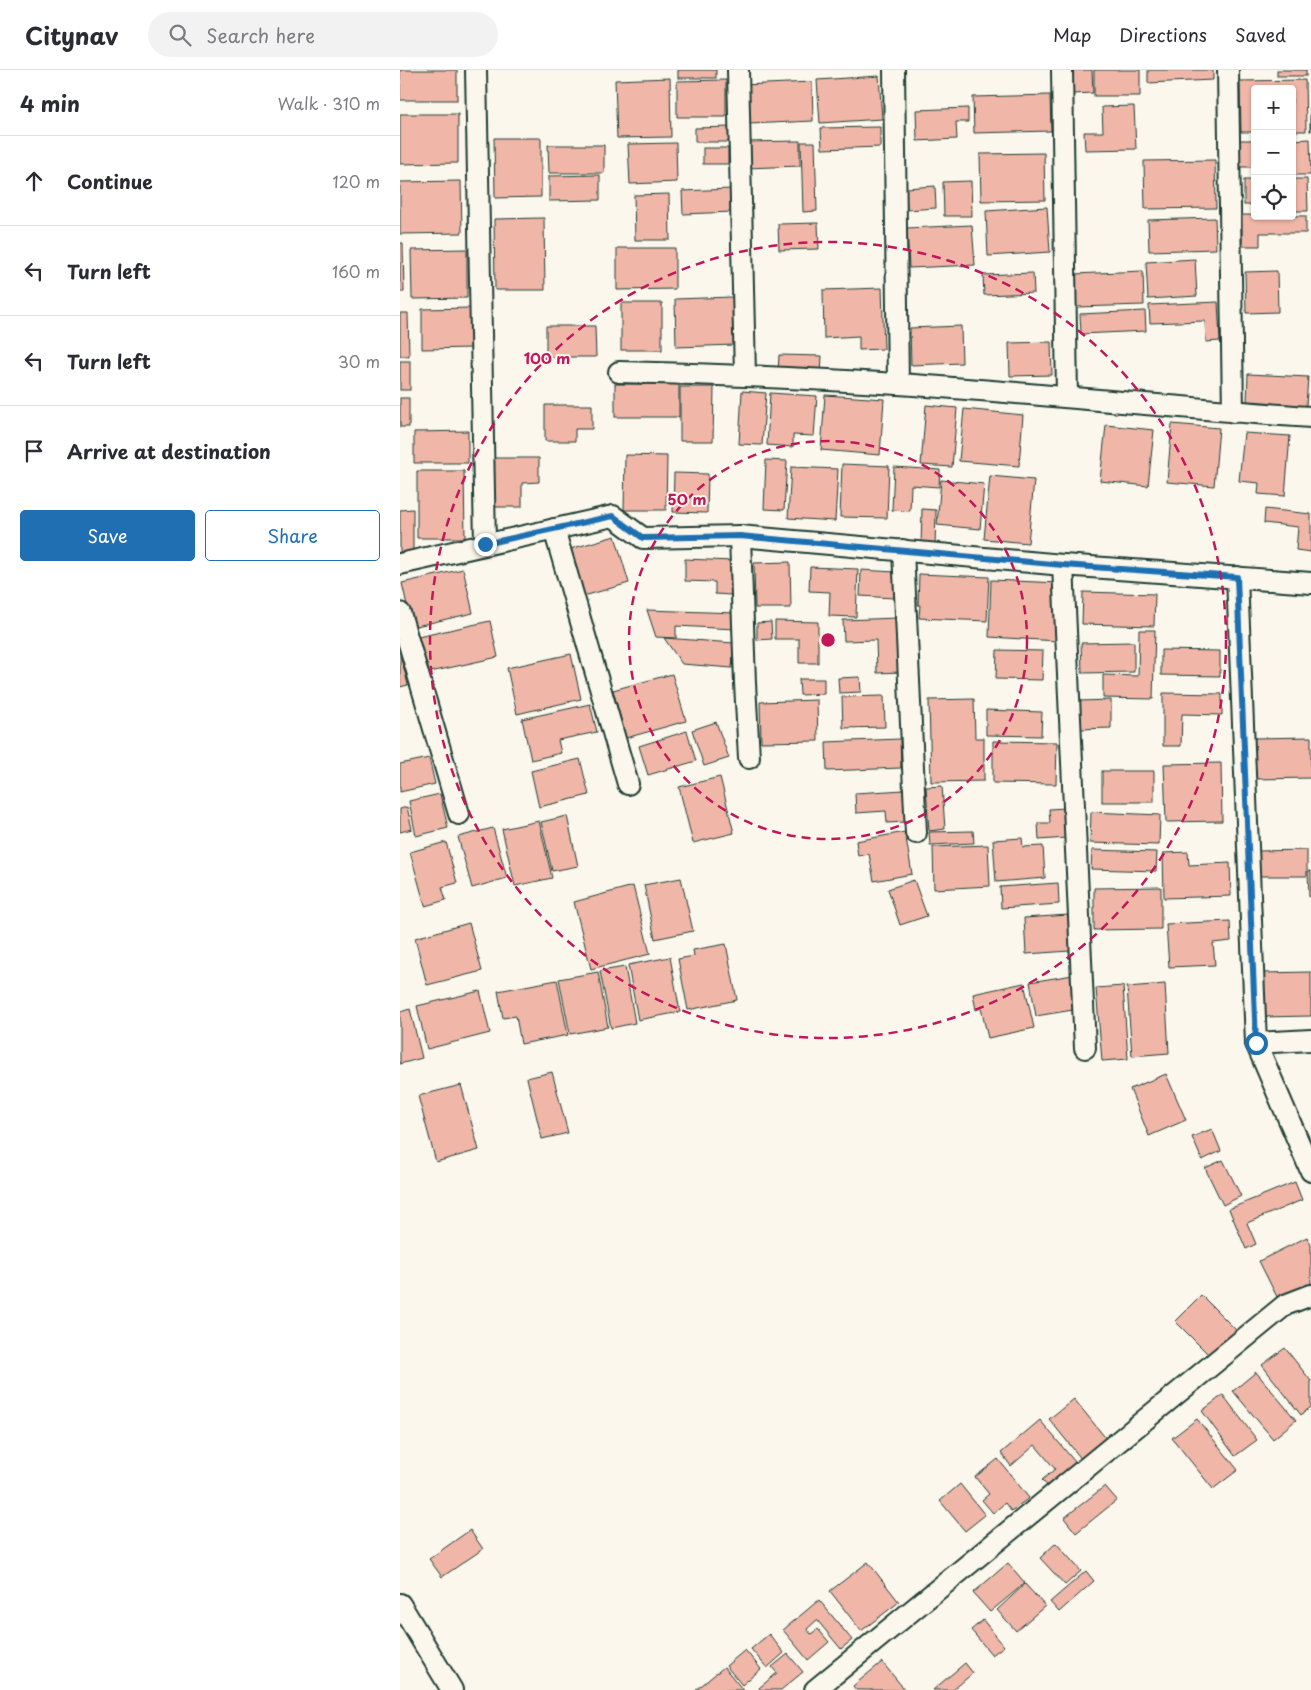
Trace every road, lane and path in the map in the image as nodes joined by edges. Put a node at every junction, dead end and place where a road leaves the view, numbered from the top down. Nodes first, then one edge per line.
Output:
1 (476, 70) edge
2 (738, 70) edge
3 (894, 70) edge
4 (1062, 70) edge
5 (1228, 70) edge
6 (619, 372) dead end
7 (745, 375) junction
8 (898, 384) junction
9 (1067, 397) junction
10 (1233, 412) junction
11 (1311, 416) edge
12 (554, 529) junction
13 (740, 536) junction
14 (485, 544) junction
15 (903, 550) junction
16 (400, 564) edge
17 (1063, 565) junction
18 (1237, 577) junction
19 (1311, 583) edge
20 (400, 613) edge
21 (749, 758) dead end
22 (628, 784) dead end
23 (459, 814) dead end
24 (916, 833) dead end
25 (1311, 1040) edge
26 (1256, 1043) junction
27 (1085, 1048) dead end
28 (1311, 1171) edge
29 (1311, 1294) edge
30 (404, 1618) edge
31 (452, 1690) edge
32 (815, 1690) edge

1 - 14 street
2 - 7 street
3 - 8 street
4 - 9 street
5 - 10 street
6 - 7 street
7 - 8 street
8 - 9 street
9 - 10 street
10 - 11 street
12 - 13 street
12 - 14 street
12 - 22 street
13 - 15 street
13 - 21 street
14 - 16 street
15 - 17 street
15 - 24 street
17 - 18 street
17 - 27 street
18 - 19 street
18 - 26 street
20 - 23 street
25 - 26 street
26 - 28 street
29 - 32 street
30 - 31 street

